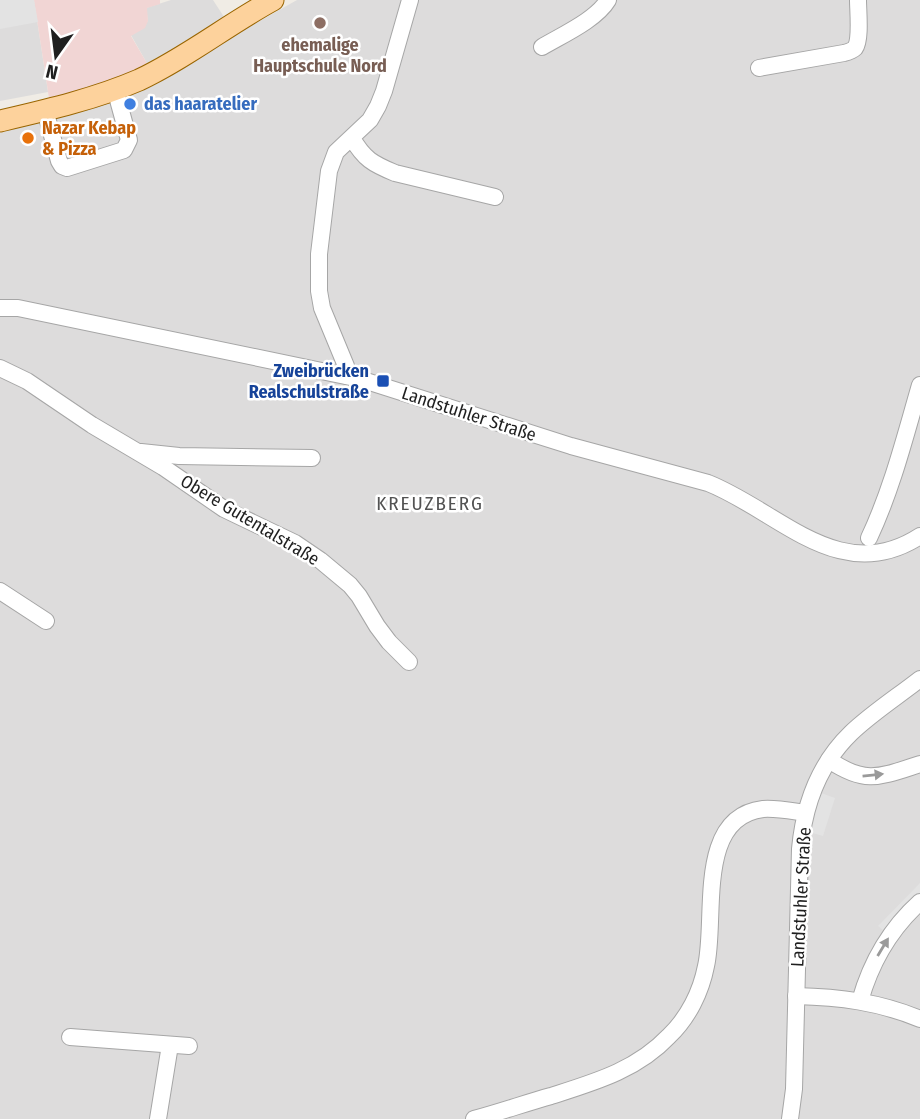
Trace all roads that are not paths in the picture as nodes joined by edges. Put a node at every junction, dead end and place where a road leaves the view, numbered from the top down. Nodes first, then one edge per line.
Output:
1 (273, 0) edge
2 (410, 0) edge
3 (608, 0) edge
4 (858, 0) edge
5 (542, 47) dead end
6 (759, 68) dead end
7 (116, 89) junction
8 (45, 110) junction
9 (0, 121) edge
10 (352, 138) junction
11 (495, 197) dead end
12 (0, 308) edge
13 (0, 368) edge
14 (347, 376) junction
15 (920, 385) edge
16 (135, 451) junction
17 (312, 458) dead end
18 (920, 536) edge
19 (869, 538) dead end
20 (0, 592) edge
21 (46, 621) dead end
22 (409, 662) dead end
23 (920, 679) edge
24 (829, 761) junction
25 (920, 764) edge
26 (805, 813) junction
27 (920, 902) edge
28 (796, 996) junction
29 (860, 1000) junction
30 (920, 1019) edge
31 (71, 1037) dead end
32 (170, 1045) junction
33 (189, 1046) dead end
34 (158, 1119) edge
35 (474, 1119) edge
36 (790, 1119) edge

1 - 7 main road
2 - 10 street
3 - 5 street
4 - 6 street
7 - 8 main road
7 - 8 street
8 - 9 main road
10 - 11 street
10 - 14 street
12 - 14 street, Landstuhler Straße
13 - 16 street, Obere Gutentalstraße
14 - 18 street, Landstuhler Straße
15 - 19 street
16 - 17 street, Obere Gutentalstraße
16 - 22 street, Obere Gutentalstraße
20 - 21 street
23 - 24 street, Landstuhler Straße
24 -> 25 street
24 - 26 street, Landstuhler Straße
26 - 28 street, Landstuhler Straße
26 - 35 street
29 -> 27 street
28 - 29 street
28 - 36 street, Landstuhler Straße
29 - 30 street
31 - 32 street
32 - 33 street
32 - 34 street

